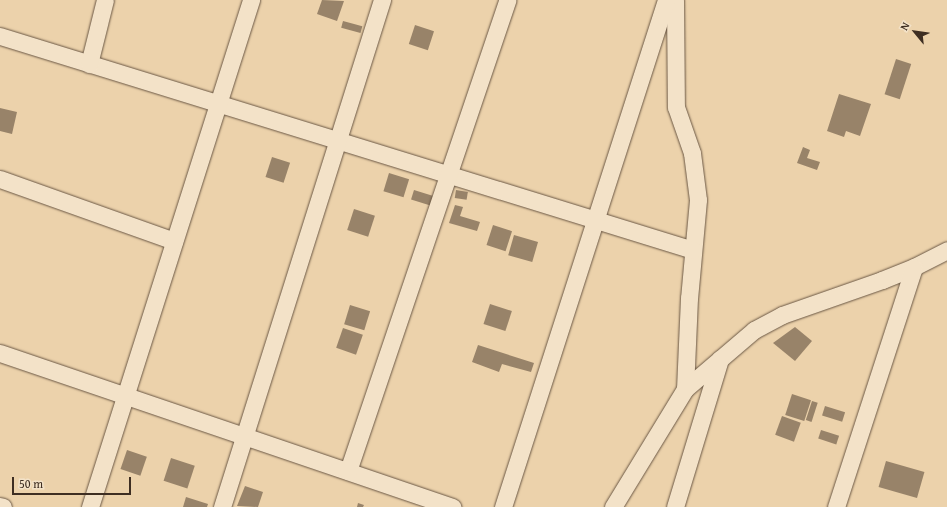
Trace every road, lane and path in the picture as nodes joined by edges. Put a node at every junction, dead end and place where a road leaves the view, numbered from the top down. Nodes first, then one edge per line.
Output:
1 (106, 0) edge
2 (251, 0) edge
3 (382, 0) edge
4 (507, 0) edge
5 (666, 0) edge
6 (675, 0) edge
7 (0, 36) edge
8 (89, 64) junction
9 (218, 104) junction
10 (338, 141) junction
11 (448, 175) junction
12 (0, 179) edge
13 (595, 220) junction
14 (174, 240) junction
15 (693, 250) junction
16 (947, 250) edge
17 (914, 267) junction
18 (0, 353) edge
19 (720, 359) junction
20 (686, 389) junction
21 (125, 396) junction
22 (244, 437) junction
23 (348, 471) junction
24 (0, 506) edge
25 (3, 507) edge
26 (90, 507) edge
27 (222, 507) edge
28 (452, 507) edge
29 (503, 507) edge
30 (612, 507) edge
31 (676, 507) edge
32 (836, 507) edge

1 - 8 street
2 - 9 street
3 - 10 street
4 - 11 street
5 - 13 street
6 - 15 street
7 - 8 street
8 - 9 street
9 - 10 street
9 - 14 street
10 - 11 street
10 - 22 street
11 - 13 street
11 - 23 street
12 - 14 street
13 - 15 street
13 - 29 street
14 - 21 street
15 - 20 street
16 - 17 street
17 - 19 street
17 - 32 street
18 - 21 street
19 - 20 street
19 - 31 street
20 - 30 street
21 - 22 street
21 - 26 street
22 - 23 street
22 - 27 street
23 - 28 street
24 - 25 street

